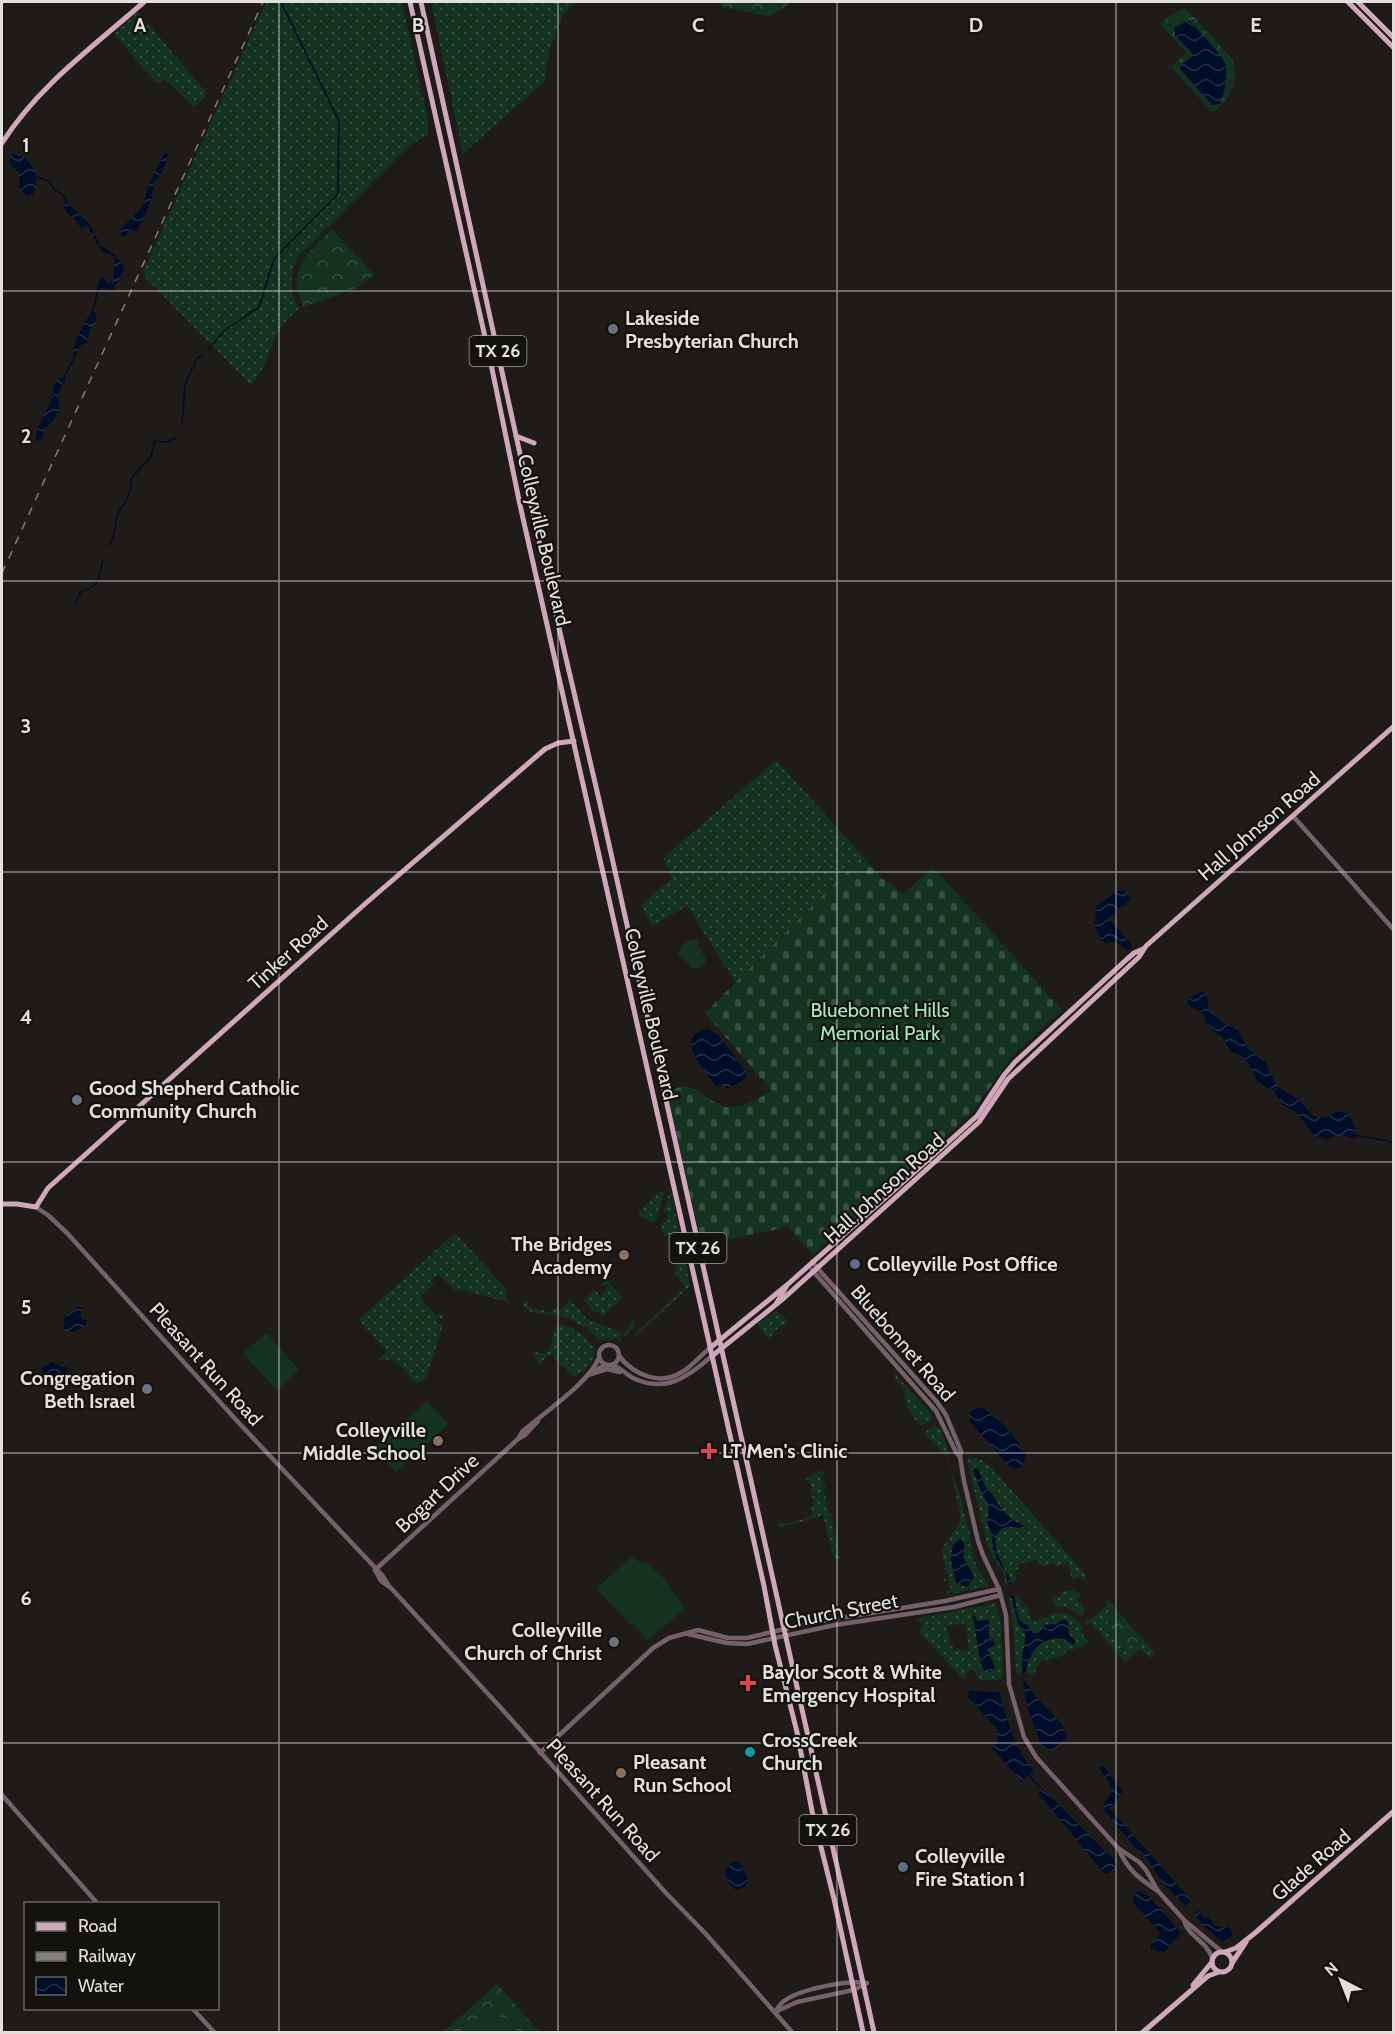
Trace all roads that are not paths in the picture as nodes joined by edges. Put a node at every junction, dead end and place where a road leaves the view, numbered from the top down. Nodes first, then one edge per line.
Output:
1 (144, 2) edge
2 (410, 2) edge
3 (421, 2) edge
4 (1348, 2) edge
5 (1358, 2) edge
6 (1394, 38) edge
7 (1394, 48) edge
8 (433, 57) junction
9 (423, 59) junction
10 (2, 143) edge
11 (516, 436) junction
12 (534, 443) dead end
13 (1394, 726) edge
14 (574, 741) junction
15 (1293, 816) junction
16 (614, 867) junction
17 (603, 871) junction
18 (1394, 930) edge
19 (1143, 949) junction
20 (670, 1123) junction
21 (660, 1125) junction
22 (2, 1204) edge
23 (36, 1207) junction
24 (810, 1264) junction
25 (815, 1270) junction
26 (787, 1285) junction
27 (776, 1305) junction
28 (863, 1319) junction
29 (858, 1323) junction
30 (719, 1340) junction
31 (710, 1348) junction
32 (721, 1350) junction
33 (619, 1356) junction
34 (712, 1356) junction
35 (599, 1358) junction
36 (902, 1364) junction
37 (608, 1365) junction
38 (897, 1368) junction
39 (625, 1374) junction
40 (640, 1374) junction
41 (586, 1376) junction
42 (670, 1377) junction
43 (638, 1380) junction
44 (669, 1383) junction
45 (946, 1415) junction
46 (940, 1416) junction
47 (960, 1457) junction
48 (375, 1570) junction
49 (999, 1588) junction
50 (1001, 1595) junction
51 (909, 1606) junction
52 (859, 1614) junction
53 (910, 1614) junction
54 (861, 1621) junction
55 (783, 1629) junction
56 (772, 1632) junction
57 (785, 1637) junction
58 (774, 1639) junction
59 (735, 1641) junction
60 (540, 1753) junction
61 (2, 1796) edge
62 (1394, 1811) edge
63 (821, 1845) junction
64 (832, 1845) junction
65 (1118, 1848) junction
66 (1158, 1891) junction
67 (844, 1897) junction
68 (834, 1899) junction
69 (96, 1902) edge
70 (1184, 1920) junction
71 (1247, 1940) junction
72 (1223, 1952) junction
73 (1212, 1960) junction
74 (1232, 1963) junction
75 (1220, 1972) junction
76 (852, 1982) junction
77 (863, 1984) junction
78 (1191, 1989) junction
79 (854, 1990) junction
80 (194, 2010) edge
81 (775, 2012) junction
82 (214, 2032) edge
83 (792, 2032) edge
84 (863, 2032) edge
85 (874, 2032) edge
86 (1143, 2032) edge

1 - 10 main road
2 - 9 main road, Colleyville Boulevard / TX 26
3 - 8 main road, Colleyville Boulevard / TX 26
4 - 7 main road
5 - 6 main road
8 - 9 main road
8 - 11 main road, Colleyville Boulevard / TX 26
9 - 14 main road, Colleyville Boulevard / TX 26
11 - 12 main road
11 - 16 main road, Colleyville Boulevard / TX 26
13 - 15 main road, Hall Johnson Road
14 - 17 main road, Colleyville Boulevard / TX 26
14 - 23 main road, Tinker Road
15 - 18 street
15 - 19 main road, Hall Johnson Road
16 - 17 main road
16 - 20 main road, Colleyville Boulevard / TX 26
17 - 21 main road, Colleyville Boulevard / TX 26
19 - 24 main road, Hall Johnson Road
19 - 25 main road, Hall Johnson Road
20 - 21 main road
20 - 30 main road, Colleyville Boulevard / TX 26
21 - 31 main road, Colleyville Boulevard / TX 26
22 - 23 main road
23 - 48 street, Pleasant Run Road
24 - 25 street, Bluebonnet Road
24 - 26 main road, Hall Johnson Road
25 - 27 main road, Hall Johnson Road
25 - 28 street, Bluebonnet Road
25 - 29 street, Bluebonnet Road
26 - 27 main road
26 - 30 main road, Hall Johnson Road
27 - 32 main road, Hall Johnson Road
28 - 29 street
28 - 36 street, Bluebonnet Road
29 - 38 street, Bluebonnet Road
30 - 31 main road, Hall Johnson Road
30 - 32 main road, Colleyville Boulevard / TX 26
31 - 34 main road, Colleyville Boulevard / TX 26
31 - 42 street, Hall Johnson Road
32 - 34 main road, Hall Johnson Road
32 - 55 main road, Colleyville Boulevard / TX 26
33 - 35 street
33 - 37 street
33 - 40 street
34 - 44 street, Hall Johnson Road
34 - 56 main road, Colleyville Boulevard / TX 26
35 - 37 street
35 - 41 street, Bogart Drive
36 - 38 street
36 - 45 street, Bluebonnet Road
37 - 39 street
37 - 41 street, Bogart Drive
38 - 46 street, Bluebonnet Road
39 - 41 street
39 - 43 street
40 - 42 street
40 - 43 street
41 - 48 street, Bogart Drive
42 - 44 street
43 - 44 street
45 - 46 street
45 - 47 street, Bluebonnet Road
46 - 47 street, Bluebonnet Road
47 - 49 street
48 - 60 street, Pleasant Run Road
49 - 50 street
49 - 51 street, Church Street
50 - 53 street, Church Street
50 - 65 street
51 - 52 street, Church Street
51 - 53 street
52 - 54 street
52 - 55 street, Church Street
53 - 54 street, Church Street
54 - 57 street, Church Street
55 - 56 street, Church Street
55 - 57 main road, Colleyville Boulevard / TX 26
56 - 58 main road, Colleyville Boulevard / TX 26
56 - 59 street, Church Street
57 - 58 street, Church Street
57 - 64 main road, Colleyville Boulevard / TX 26
58 - 59 street, Church Street
58 - 63 main road, Colleyville Boulevard / TX 26
59 - 60 street, Church Street
60 - 81 street, Pleasant Run Road
61 - 69 street
62 - 71 main road, Glade Road
63 - 64 main road
63 - 68 main road, Colleyville Boulevard / TX 26
64 - 67 main road, Colleyville Boulevard / TX 26
65 - 66 street
65 - 66 street
66 - 70 street
67 - 68 main road
67 - 77 main road, Colleyville Boulevard / TX 26
68 - 76 main road, Colleyville Boulevard / TX 26
70 - 72 street
70 - 73 street
71 - 72 main road, Glade Road
71 - 74 main road, Glade Road
72 - 73 main road, Glade Road
72 - 74 main road
73 - 75 main road
73 - 78 main road, Glade Road
74 - 75 main road, Glade Road
75 - 78 main road, Glade Road
76 - 77 street
76 - 79 main road, Colleyville Boulevard / TX 26
76 - 81 street
77 - 79 street
77 - 85 main road, Colleyville Boulevard / TX 26
78 - 86 main road, Glade Road
79 - 81 street
79 - 84 main road, Colleyville Boulevard / TX 26
80 - 82 street
81 - 83 street, Pleasant Run Road

